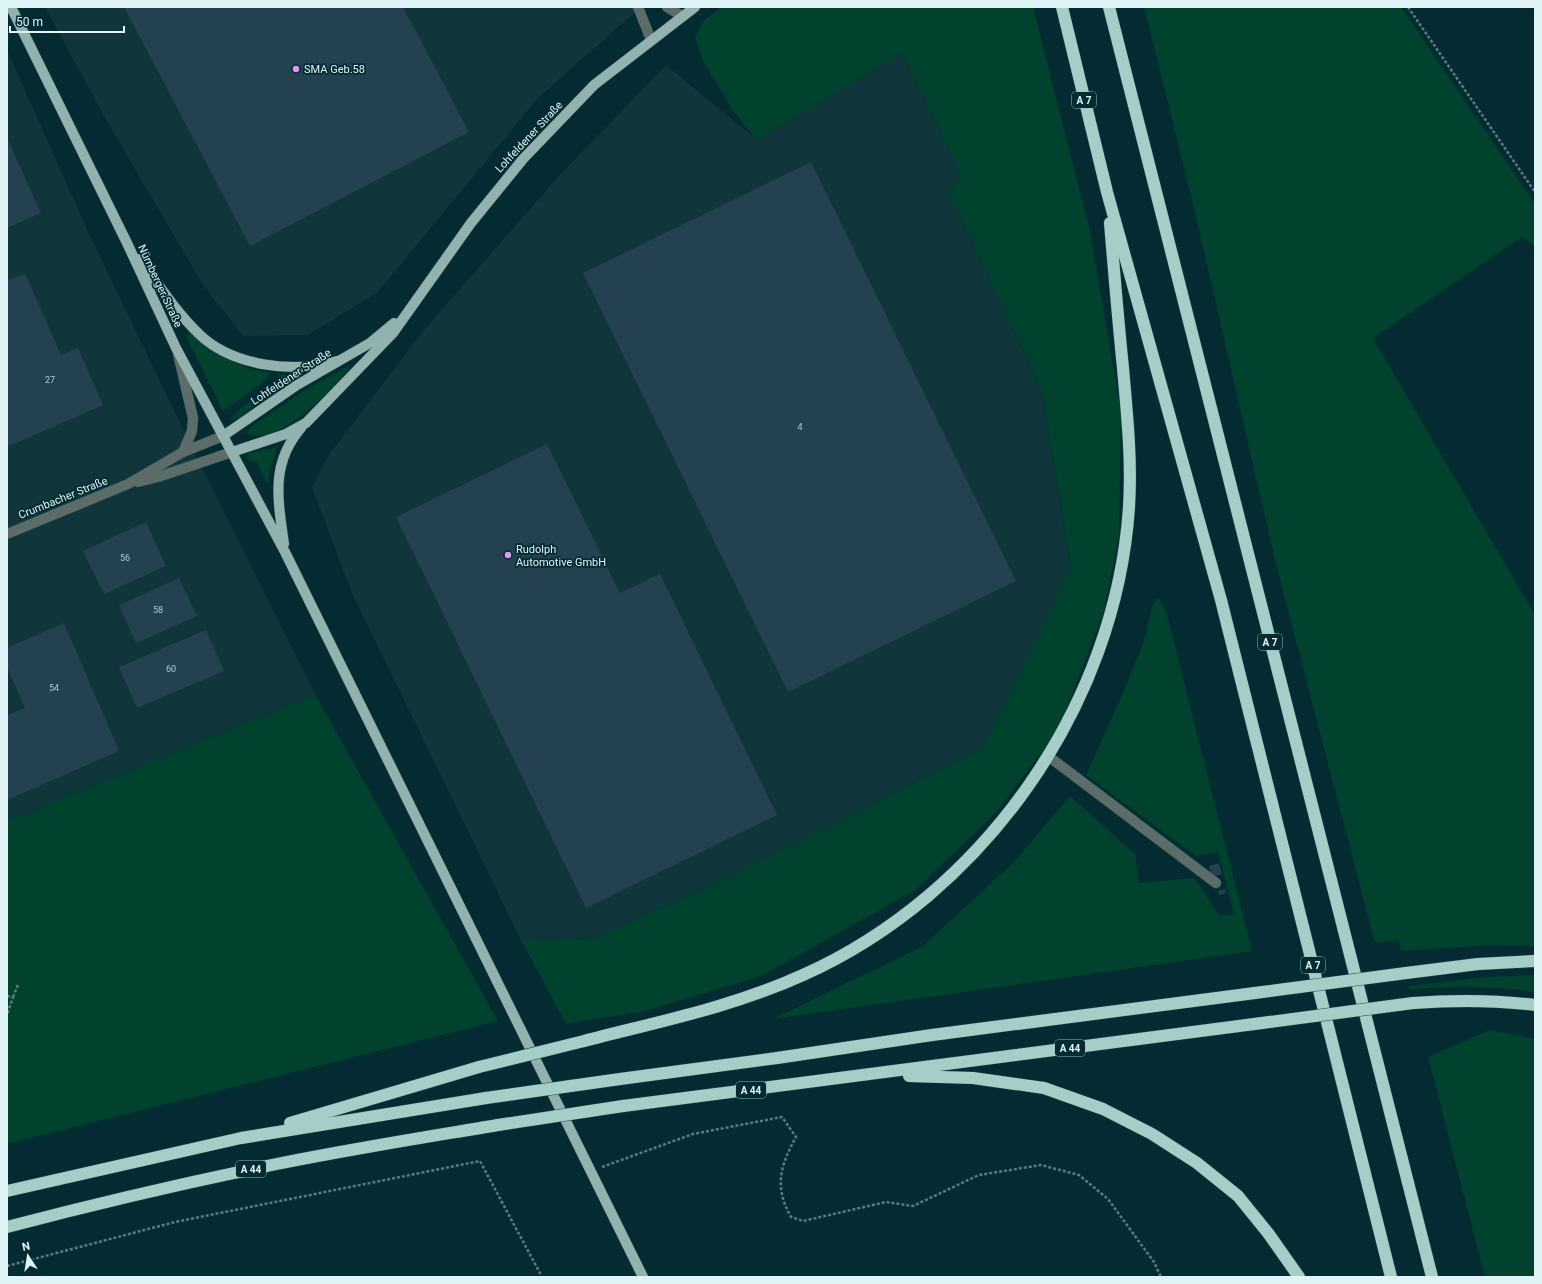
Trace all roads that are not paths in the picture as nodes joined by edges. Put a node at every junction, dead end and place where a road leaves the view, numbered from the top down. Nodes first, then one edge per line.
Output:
1 (11, 7) edge
2 (638, 7) edge
3 (667, 7) edge
4 (694, 7) edge
5 (1062, 7) edge
6 (1109, 7) edge
7 (682, 16) junction
8 (651, 40) junction
9 (1107, 192) junction
10 (127, 243) junction
11 (409, 310) junction
12 (176, 348) junction
13 (337, 361) junction
14 (306, 423) junction
15 (223, 436) junction
16 (184, 452) junction
17 (232, 452) junction
18 (128, 484) junction
19 (7, 534) edge
20 (285, 552) junction
21 (1048, 756) junction
22 (1216, 883) dead end
23 (1535, 961) edge
24 (1535, 1005) edge
25 (878, 1074) junction
26 (241, 1138) junction
27 (7, 1191) edge
28 (7, 1227) edge
29 (643, 1277) edge
30 (1299, 1277) edge
31 (1391, 1277) edge
32 (1432, 1277) edge

1 - 10 main road, Nürnberger Straße
2 - 8 street
3 - 7 street
4 - 7 main road, Lohfeldener Straße
5 - 9 highway, A 7
6 - 32 highway, A 7
7 - 8 main road, Lohfeldener Straße
8 - 11 main road, Lohfeldener Straße
9 - 21 highway
9 - 31 highway, A 7
10 - 12 main road, Nürnberger Straße
10 - 13 main road
11 - 13 main road, Lohfeldener Straße
11 - 14 main road, Lohfeldener Straße
12 - 15 main road, Nürnberger Straße
12 - 16 street
13 - 15 main road, Lohfeldener Straße
14 - 17 main road, Lohfeldener Straße
14 - 20 main road
15 - 16 street, Crumbacher Straße
15 - 17 main road, Nürnberger Straße
16 - 18 street, Crumbacher Straße
17 - 18 street, Crumbacher Straße
17 - 20 main road, Nürnberger Straße
18 - 19 street, Crumbacher Straße
20 - 29 main road, Nürnberger Straße
21 - 22 street
21 - 26 highway, bridge
23 - 26 highway, bridge
24 - 25 highway, A 44, bridge
25 - 28 highway, A 44, bridge
25 - 30 highway
26 - 27 highway

